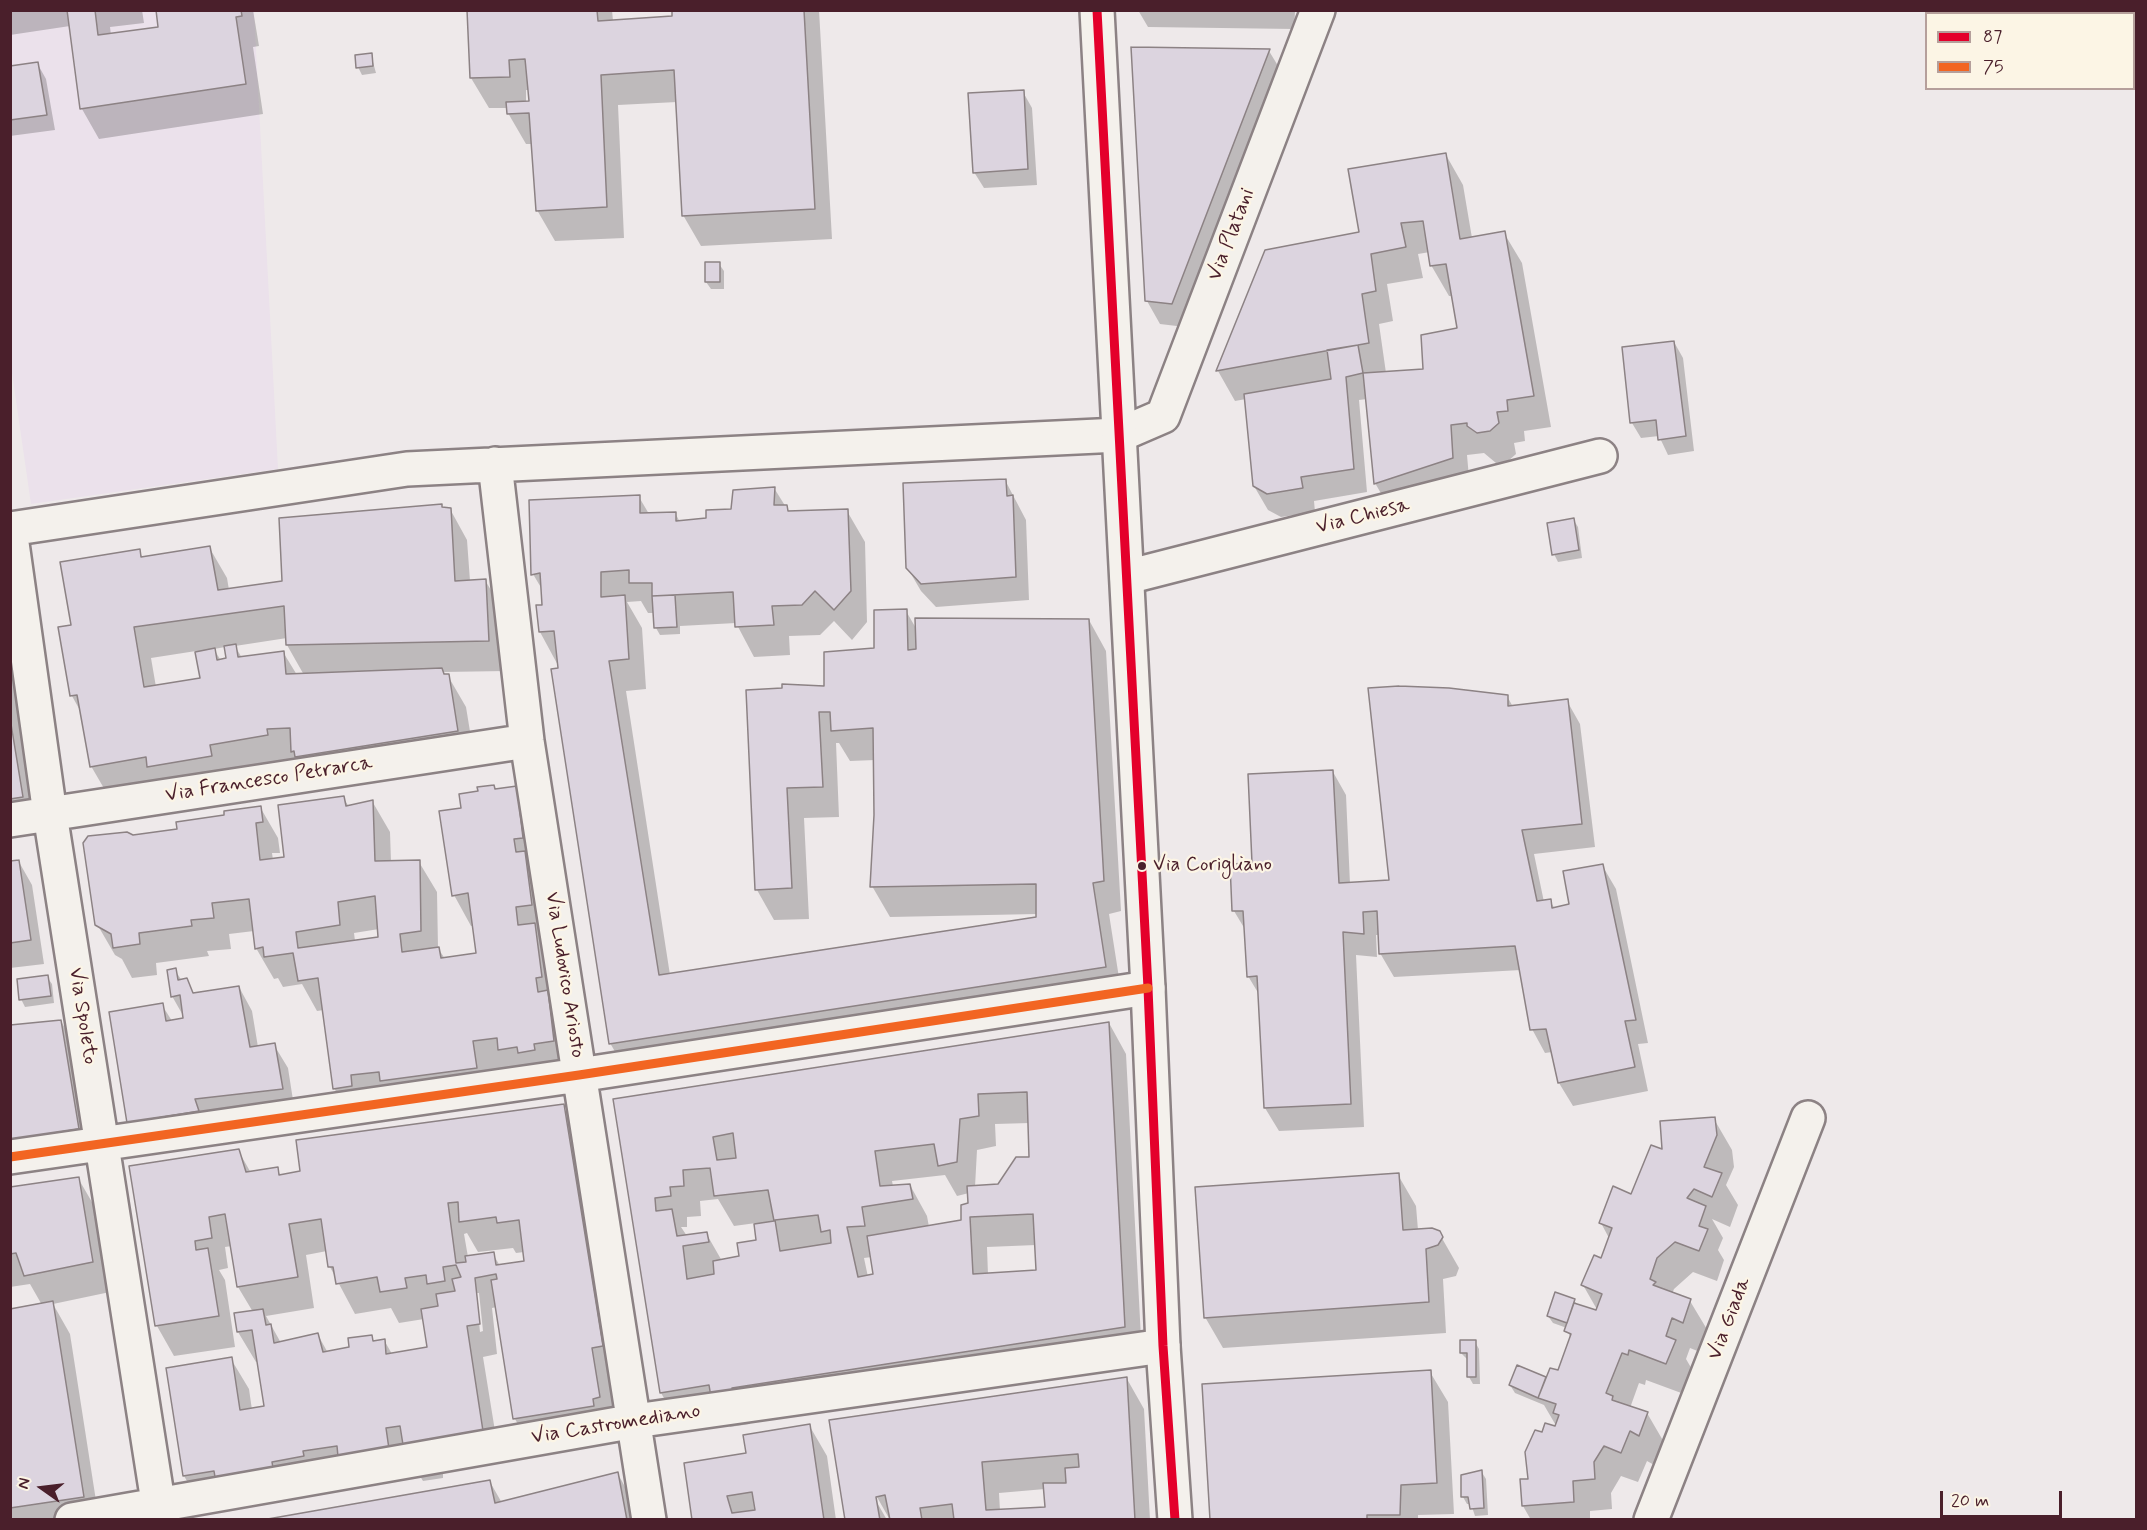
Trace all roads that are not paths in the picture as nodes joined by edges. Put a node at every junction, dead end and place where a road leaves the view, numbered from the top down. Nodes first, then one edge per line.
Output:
1 (1097, 10) edge
2 (1318, 10) edge
3 (1119, 435) junction
4 (1600, 456) dead end
5 (495, 464) junction
6 (11, 529) edge
7 (1127, 577) junction
8 (527, 741) junction
9 (50, 814) junction
10 (10, 820) edge
11 (1148, 988) junction
12 (579, 1075) junction
13 (1808, 1118) dead end
14 (103, 1142) junction
15 (10, 1157) edge
16 (1163, 1346) junction
17 (635, 1421) junction
18 (158, 1503) junction
19 (113, 1516) edge
20 (72, 1520) edge
21 (649, 1520) edge
22 (1175, 1520) edge
23 (1651, 1520) edge

1 - 3 street
2 - 3 street, Via Platani
3 - 5 street
3 - 7 street
4 - 7 street, Via Chiesa
5 - 6 street
5 - 8 street, Via Ludovico Ariosto
6 - 9 street, Via Spoleto
7 - 11 street
8 - 9 street, Via Francesco Petrarca
8 - 12 street, Via Ludovico Ariosto
9 - 10 street, Via Francesco Petrarca
9 - 14 street, Via Spoleto
11 - 12 street
11 - 16 street
12 - 14 street
12 - 17 street, Via Ludovico Ariosto
13 - 23 street, Via Giada
14 - 15 street
14 - 18 street, Via Spoleto
16 - 17 street, Via Castromediano
16 - 22 street
17 - 18 street, Via Castromediano
17 - 21 street, Via Ludovico Ariosto
18 - 19 street, Via Castromediano
19 - 20 street, Via Castromediano

